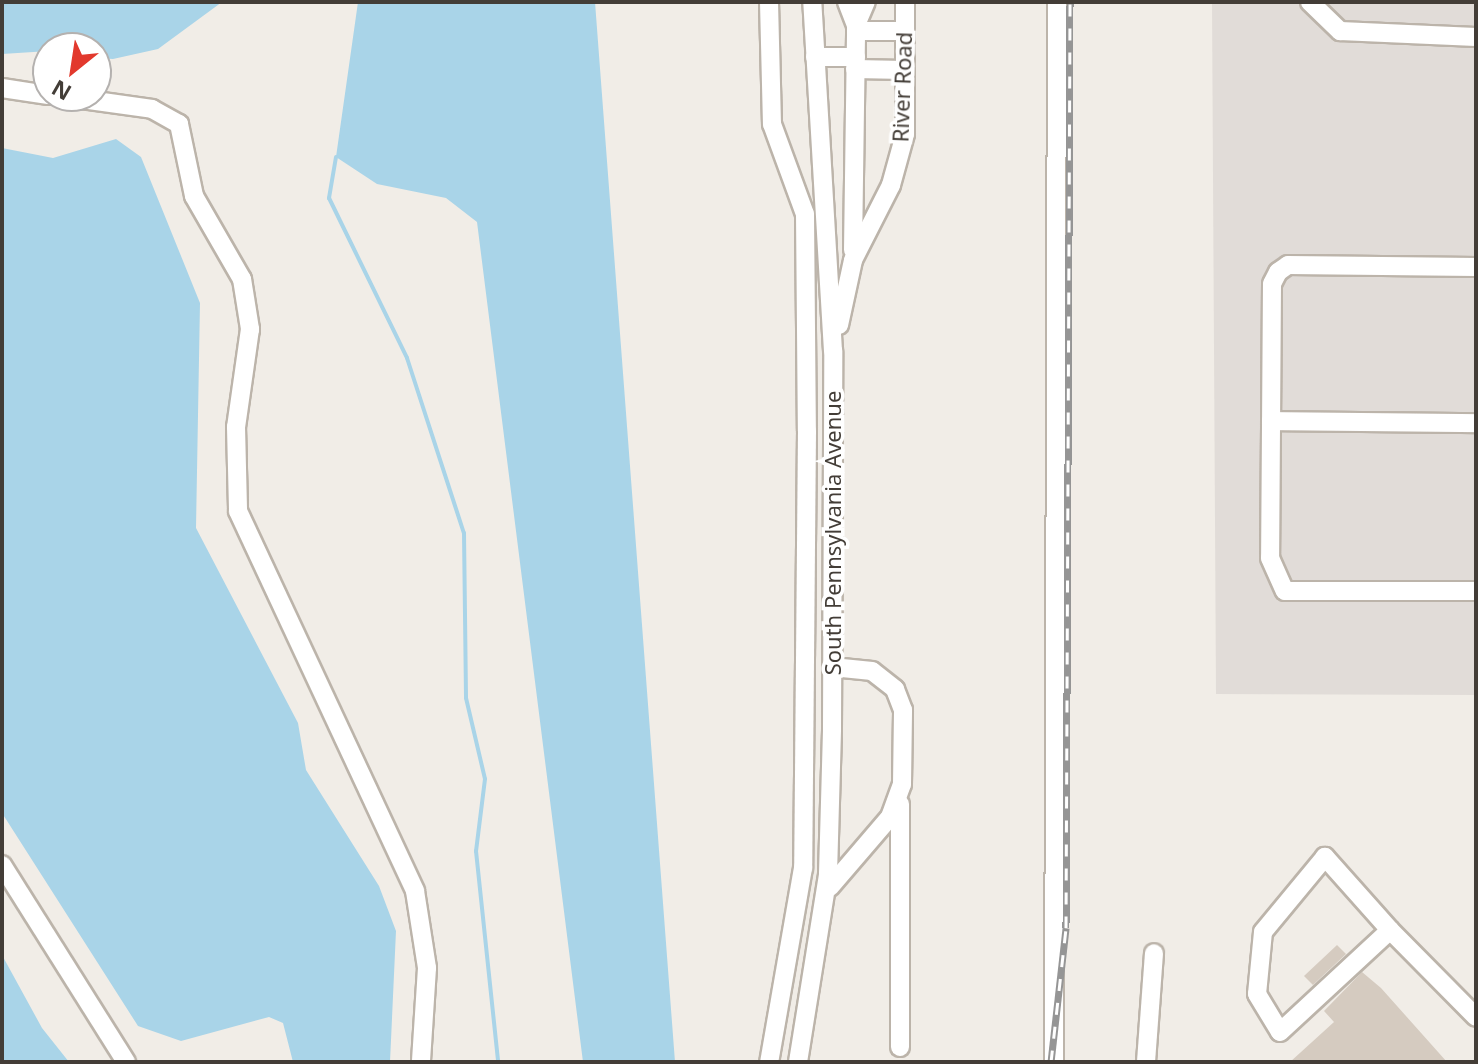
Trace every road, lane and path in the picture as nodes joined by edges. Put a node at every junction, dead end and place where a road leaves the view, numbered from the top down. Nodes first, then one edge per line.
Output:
1 (769, 2) edge
2 (812, 2) edge
3 (847, 2) edge
4 (866, 2) edge
5 (905, 2) edge
6 (1057, 2) edge
7 (1310, 2) edge
8 (856, 28) junction
9 (905, 31) junction
10 (1476, 37) edge
11 (815, 57) junction
12 (856, 63) junction
13 (905, 70) junction
14 (2, 88) edge
15 (32, 93) edge
16 (112, 103) edge
17 (853, 260) junction
18 (1476, 267) edge
19 (833, 351) junction
20 (1271, 421) junction
21 (1476, 423) edge
22 (1476, 591) edge
23 (832, 667) junction
24 (900, 797) junction
25 (2, 865) edge
26 (824, 909) junction
27 (1390, 930) junction
28 (1154, 953) dead end
29 (1476, 1017) edge
30 (900, 1047) dead end
31 (126, 1062) edge
32 (421, 1062) edge
33 (769, 1062) edge
34 (798, 1062) edge
35 (1054, 1062) edge
36 (1146, 1062) edge

1 - 33 street
2 - 11 street, South Pennsylvania Avenue
3 - 8 street
4 - 8 street
5 - 9 street, River Road
6 - 35 street
7 - 10 street
8 - 9 street
8 - 12 street
9 - 13 street, River Road
11 - 12 street
11 - 19 street, South Pennsylvania Avenue
12 - 13 street
12 - 17 street
13 - 17 street, River Road
14 - 15 street
16 - 32 street
17 - 19 street, River Road
18 - 20 street
19 - 23 street, South Pennsylvania Avenue
20 - 21 street
20 - 22 street
23 - 24 street
23 - 26 street, South Pennsylvania Avenue
24 - 26 street
24 - 30 street
25 - 31 street
26 - 34 street, South Pennsylvania Avenue
27 - 27 street
27 - 29 street
28 - 36 street

